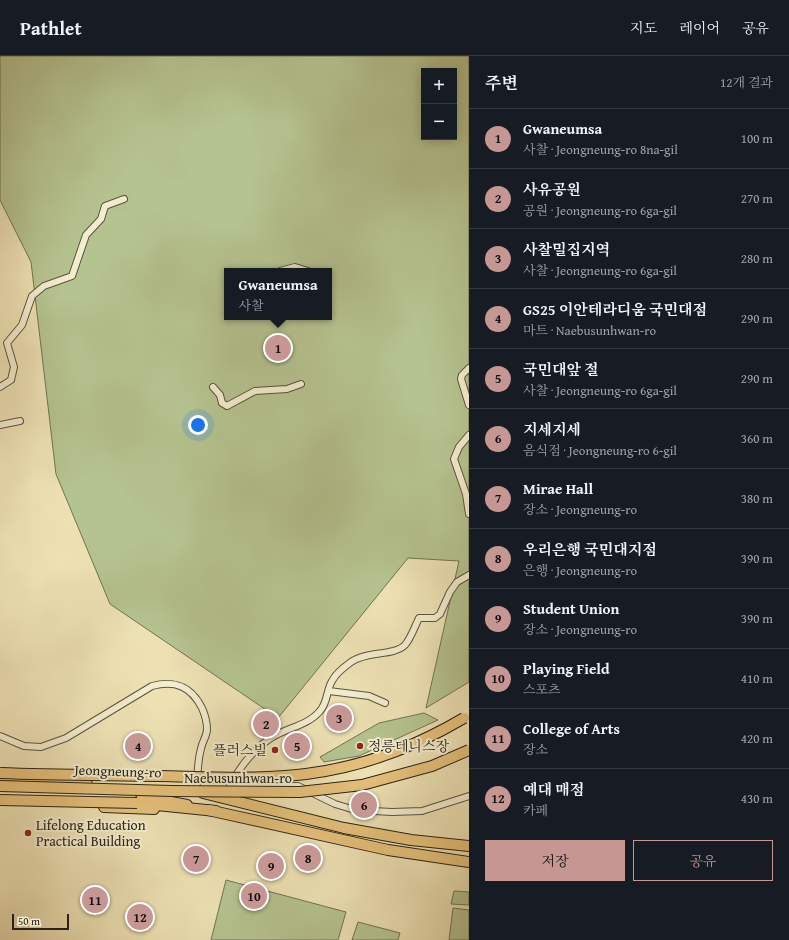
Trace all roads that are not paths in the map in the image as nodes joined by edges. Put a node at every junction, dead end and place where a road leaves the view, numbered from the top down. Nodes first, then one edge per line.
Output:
1 (124, 199) dead end
2 (469, 368) edge
3 (301, 384) dead end
4 (0, 387) edge
5 (213, 387) dead end
6 (469, 405) edge
7 (20, 421) dead end
8 (0, 424) edge
9 (469, 436) edge
10 (469, 514) edge
11 (469, 575) edge
12 (329, 691) junction
13 (385, 703) dead end
14 (467, 717) edge
15 (0, 736) edge
16 (469, 750) edge
17 (0, 773) edge
18 (0, 776) edge
19 (0, 780) edge
20 (87, 784) junction
21 (0, 786) edge
22 (229, 787) junction
23 (196, 791) junction
24 (469, 796) edge
25 (99, 798) junction
26 (3, 802) edge
27 (46, 805) junction
28 (216, 811) junction
29 (469, 846) edge
30 (467, 859) edge

1 - 4 street
2 - 6 street
3 - 5 street
7 - 8 street
9 - 10 street
11 - 12 street
12 - 13 street
12 - 22 street
14 - 17 main road, Naebusunhwan-ro, bridge
15 - 23 street
16 - 21 main road, Naebusunhwan-ro, bridge
18 - 20 main road
19 - 20 main road, Jeongneung-ro
20 - 23 main road, Jeongneung-ro
22 - 23 street
22 - 24 street
23 - 29 main road, Jeongneung-ro
25 - 26 main road, Jeongneung-ro
25 - 27 main road, Jeongneung-ro
25 - 28 main road, Jeongneung-ro
26 - 27 main road, Jeongneung-ro
26 - 28 main road, bridge
27 - 28 main road, Jeongneung-ro
28 - 30 main road, Jeongneung-ro

